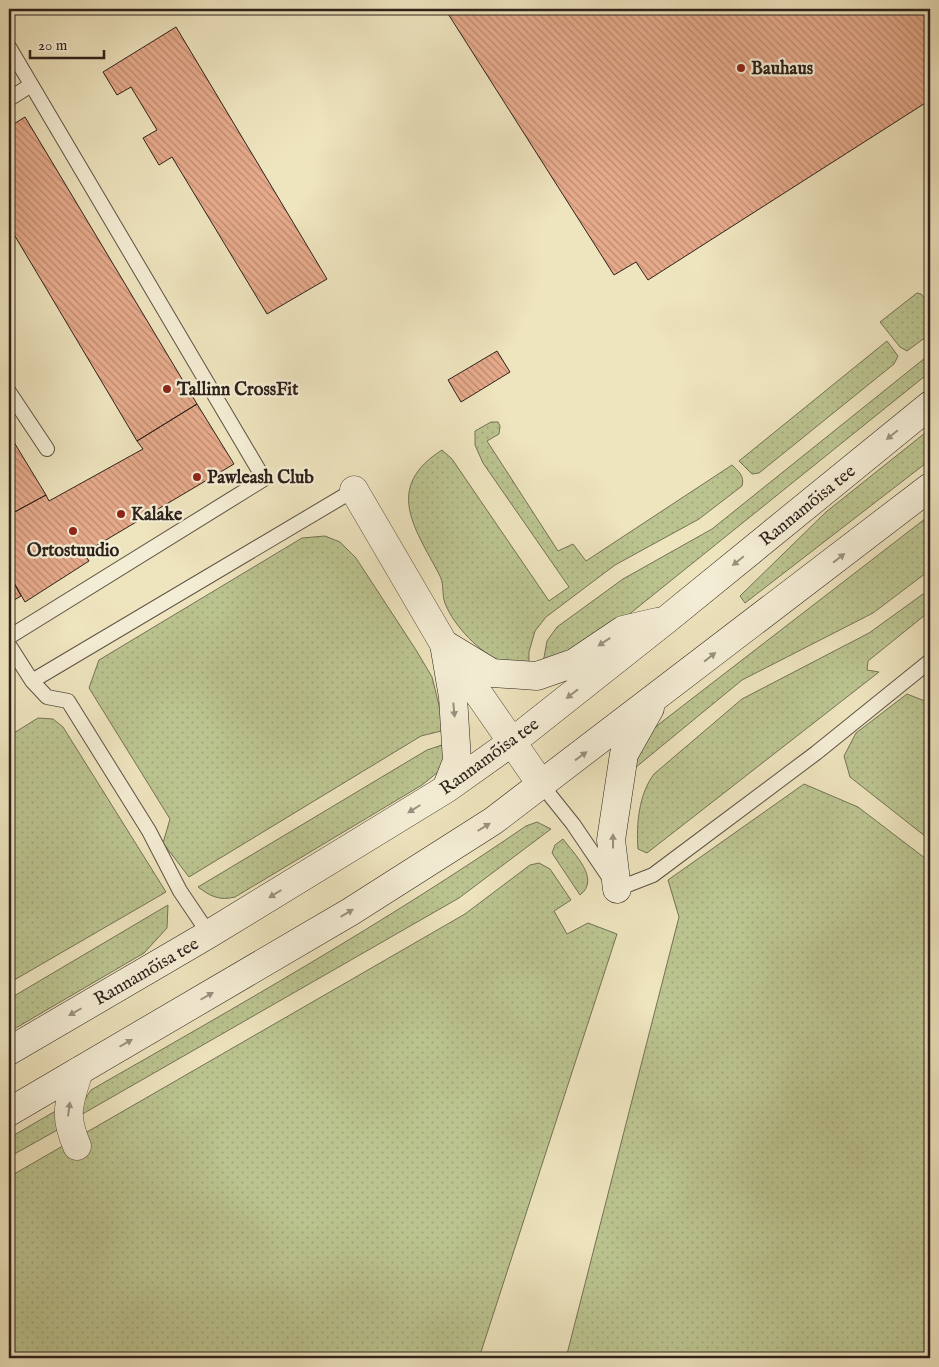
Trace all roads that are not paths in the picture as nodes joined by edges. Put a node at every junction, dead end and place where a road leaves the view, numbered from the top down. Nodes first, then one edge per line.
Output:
1 (9, 47) edge
2 (32, 85) junction
3 (9, 99) edge
4 (9, 392) edge
5 (930, 404) edge
6 (47, 449) dead end
7 (930, 487) edge
8 (354, 490) joint
9 (666, 620) junction
10 (9, 638) edge
11 (444, 644) junction
12 (9, 645) edge
13 (930, 660) edge
14 (32, 681) junction
15 (655, 699) junction
16 (512, 742) junction
17 (541, 784) junction
18 (446, 789) junction
19 (617, 889) junction
20 (209, 934) junction
21 (9, 1051) edge
22 (79, 1071) junction
23 (9, 1112) edge
24 (78, 1146) dead end

1 - 2 lane
2 - 3 lane
2 - 10 lane
4 - 6 lane
5 -> 9 main road, Rannamõisa tee
15 -> 7 main road
8 - 11 main road
8 - 14 lane
9 -> 11 main road
9 -> 16 main road, Rannamõisa tee
11 - 16 main road
11 -> 18 main road
12 - 14 lane
13 - 19 lane
14 - 20 lane
17 -> 15 main road
19 -> 15 main road
16 - 17 main road
16 - 18 main road, Rannamõisa tee
17 - 19 lane
22 -> 17 main road
18 -> 20 main road, Rannamõisa tee
20 -> 21 main road, Rannamõisa tee
22 - 23 main road
24 -> 22 main road

